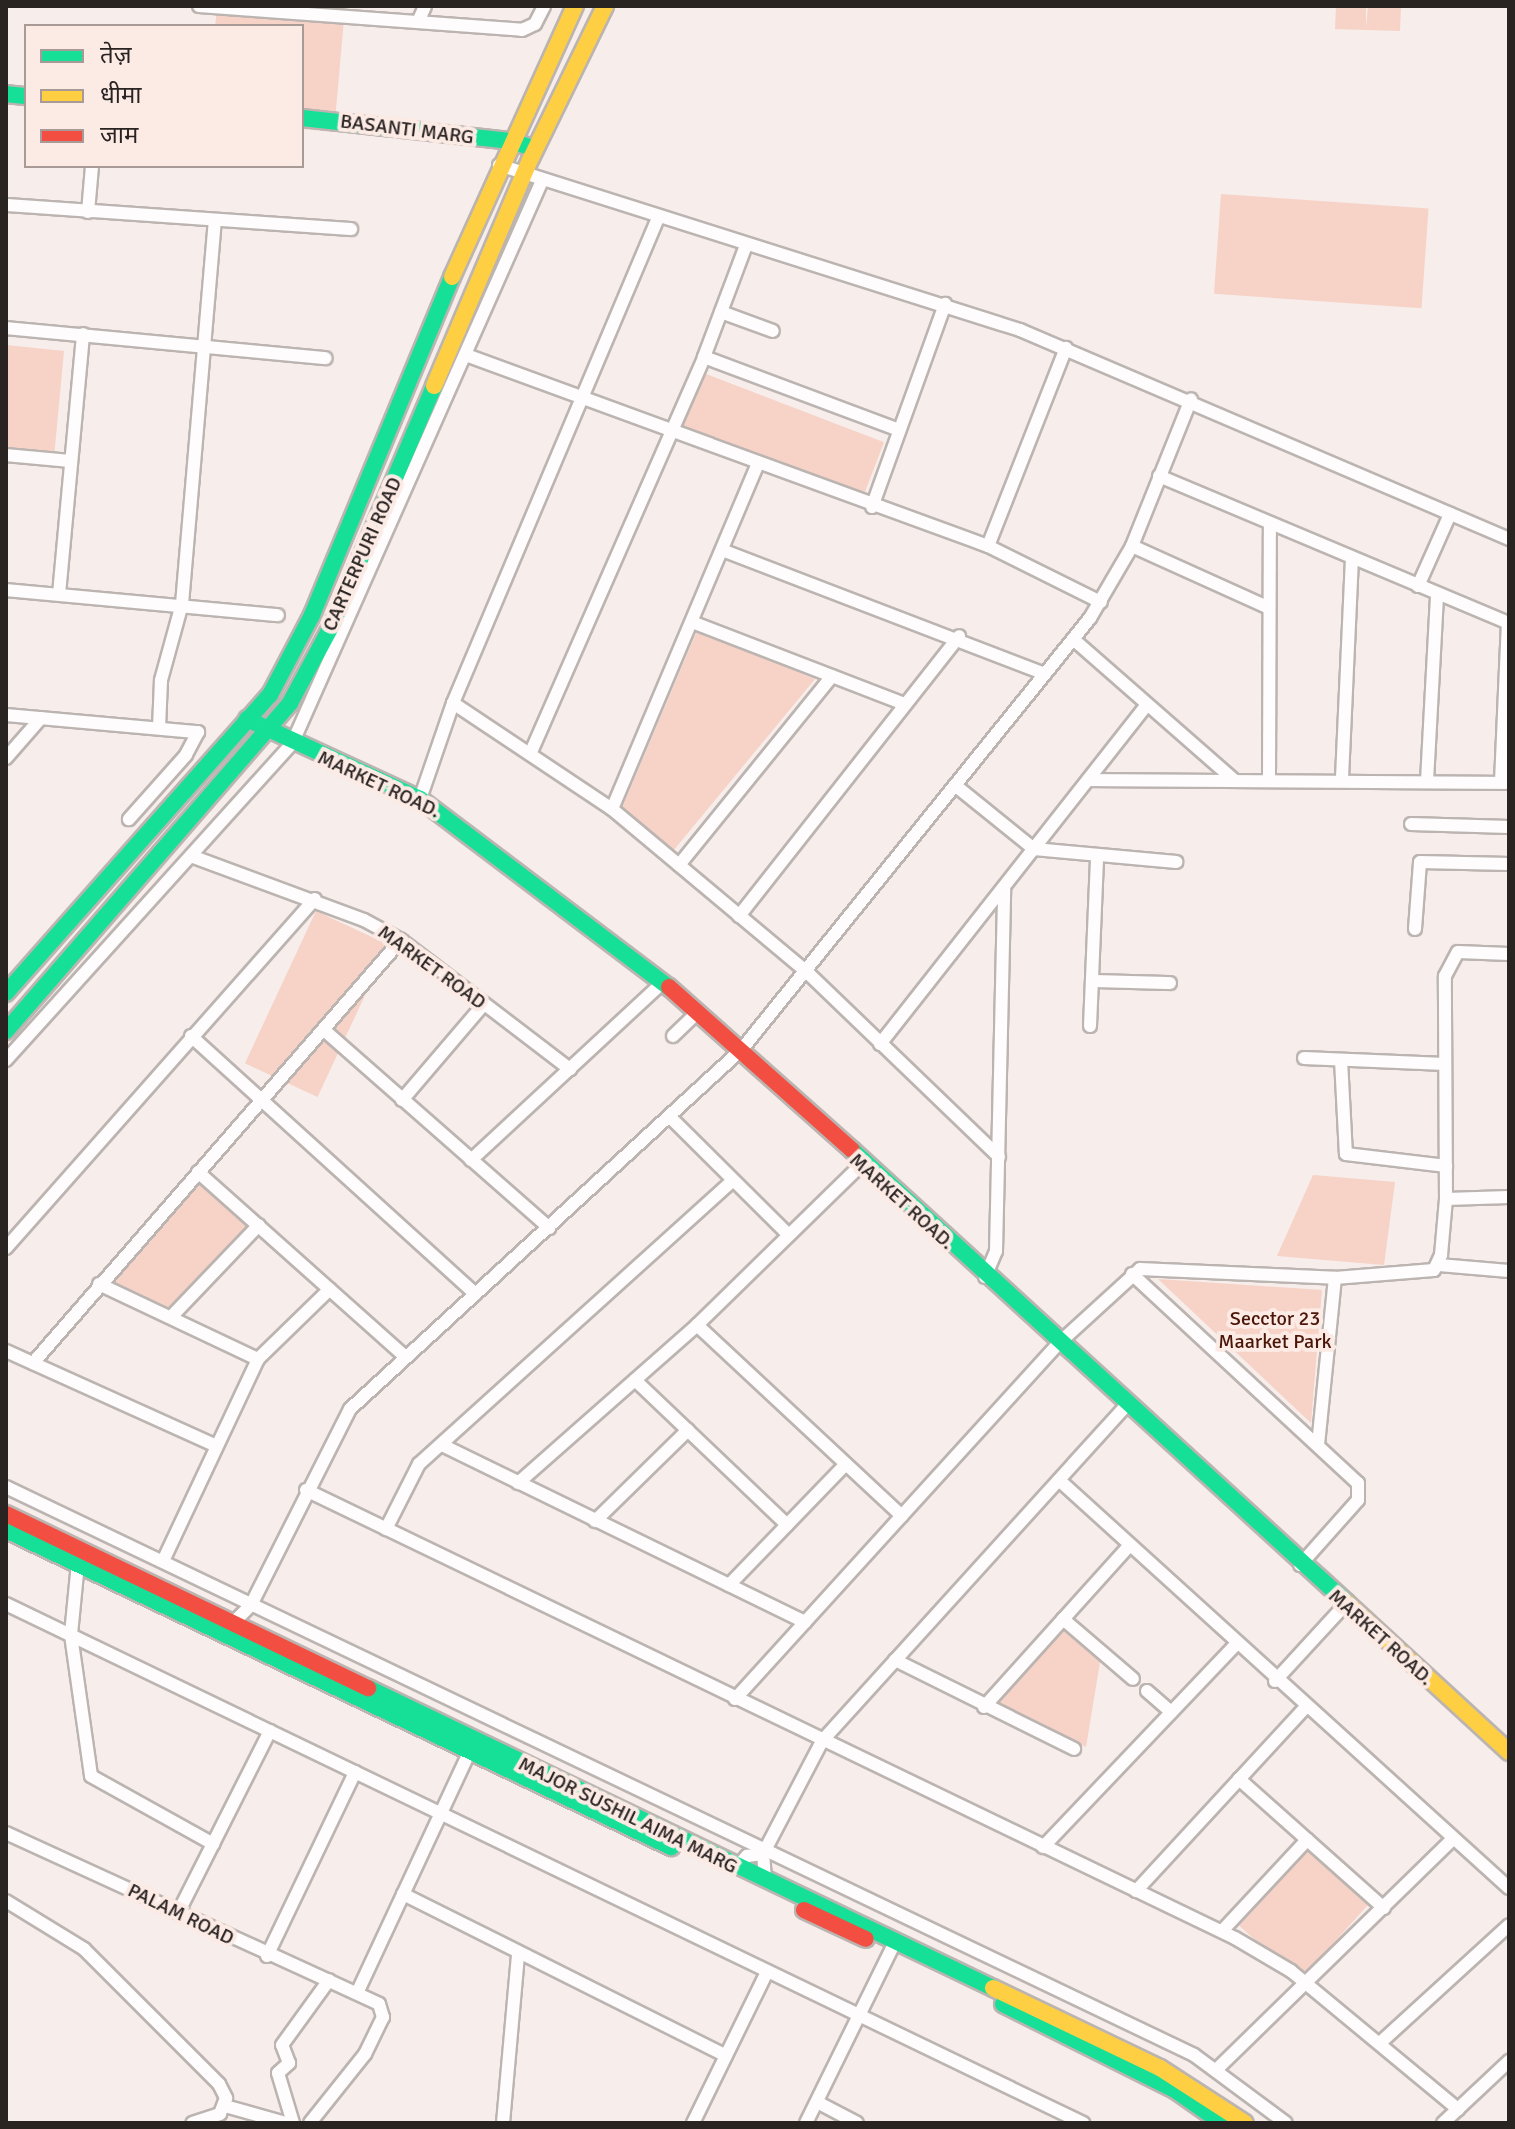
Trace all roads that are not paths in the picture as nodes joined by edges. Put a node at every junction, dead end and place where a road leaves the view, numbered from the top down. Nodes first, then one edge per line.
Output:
1 (199, 6) edge
2 (425, 6) edge
3 (544, 6) edge
4 (575, 6) edge
5 (605, 6) edge
6 (347, 11) edge
7 (418, 22) junction
8 (304, 118) edge
9 (512, 141) junction
10 (535, 149) junction
11 (499, 165) junction
12 (92, 168) edge
13 (525, 174) junction
14 (541, 183) junction
15 (6, 205) edge
16 (88, 212) junction
17 (658, 218) junction
18 (215, 221) junction
19 (351, 229) dead end
20 (746, 245) junction
21 (945, 304) junction
22 (721, 312) junction
23 (6, 328) edge
24 (773, 331) dead end
25 (83, 334) junction
26 (205, 348) junction
27 (1066, 348) junction
28 (466, 355) junction
29 (704, 357) junction
30 (326, 358) dead end
31 (582, 399) junction
32 (1191, 399) junction
33 (899, 430) junction
34 (670, 432) junction
35 (6, 455) edge
36 (70, 461) junction
37 (757, 465) junction
38 (1159, 476) junction
39 (872, 507) junction
40 (1450, 514) junction
41 (1270, 524) junction
42 (1509, 539) edge
43 (988, 546) junction
44 (1132, 546) junction
45 (722, 550) junction
46 (1352, 560) junction
47 (1418, 586) junction
48 (6, 590) edge
49 (59, 594) junction
50 (1437, 594) junction
51 (1101, 602) junction
52 (182, 604) junction
53 (1269, 608) junction
54 (278, 615) dead end
55 (692, 622) junction
56 (1508, 623) edge
57 (959, 636) junction
58 (1073, 639) junction
59 (1045, 674) junction
60 (832, 676) junction
61 (453, 703) junction
62 (905, 704) junction
63 (1146, 706) junction
64 (6, 715) edge
65 (41, 718) junction
66 (247, 719) junction
67 (159, 728) junction
68 (266, 731) junction
69 (292, 744) junction
70 (531, 752) junction
71 (6, 758) edge
72 (1342, 778) junction
73 (1233, 779) junction
74 (1269, 779) junction
75 (1088, 780) junction
76 (1427, 781) junction
77 (1505, 783) edge
78 (956, 786) junction
79 (420, 799) junction
80 (612, 809) junction
81 (129, 819) dead end
82 (1411, 824) dead end
83 (1509, 827) edge
84 (1034, 849) junction
85 (191, 856) junction
86 (1097, 856) junction
87 (1176, 862) dead end
88 (1509, 864) edge
89 (679, 865) junction
90 (1004, 889) junction
91 (315, 899) junction
92 (739, 916) junction
93 (1415, 929) dead end
94 (401, 940) junction
95 (1509, 954) edge
96 (808, 973) junction
97 (1092, 981) junction
98 (663, 982) junction
99 (1170, 983) dead end
100 (6, 993) edge
101 (484, 1004) junction
102 (698, 1012) junction
103 (1090, 1026) dead end
104 (324, 1030) junction
105 (6, 1031) edge
106 (191, 1036) junction
107 (673, 1036) dead end
108 (880, 1044) junction
109 (742, 1049) junction
110 (1304, 1058) dead end
111 (6, 1060) edge
112 (1341, 1060) junction
113 (1445, 1064) junction
114 (570, 1069) junction
115 (262, 1100) junction
116 (402, 1100) junction
117 (671, 1118) junction
118 (999, 1157) junction
119 (471, 1160) junction
120 (861, 1165) junction
121 (1446, 1166) junction
122 (198, 1172) junction
123 (733, 1180) junction
124 (1509, 1197) edge
125 (1446, 1199) junction
126 (259, 1225) junction
127 (549, 1228) junction
128 (789, 1235) junction
129 (6, 1248) edge
130 (1439, 1265) junction
131 (1509, 1271) edge
132 (1132, 1274) junction
133 (985, 1277) junction
134 (1335, 1278) junction
135 (99, 1284) junction
136 (330, 1289) junction
137 (476, 1294) junction
138 (171, 1317) junction
139 (697, 1325) junction
140 (1058, 1344) junction
141 (6, 1351) edge
142 (406, 1357) junction
143 (258, 1359) junction
144 (33, 1363) junction
145 (635, 1380) junction
146 (1126, 1406) junction
147 (688, 1430) junction
148 (214, 1445) junction
149 (442, 1445) junction
150 (1318, 1445) junction
151 (846, 1464) junction
152 (1059, 1480) junction
153 (518, 1483) junction
154 (6, 1487) edge
155 (306, 1490) junction
156 (6, 1514) edge
157 (902, 1516) junction
158 (595, 1521) junction
159 (787, 1525) junction
160 (386, 1529) junction
161 (6, 1530) edge
162 (1129, 1546) junction
163 (163, 1561) junction
164 (78, 1563) junction
165 (1300, 1565) junction
166 (729, 1585) junction
167 (6, 1604) edge
168 (1345, 1605) junction
169 (250, 1607) junction
170 (1063, 1619) junction
171 (805, 1622) junction
172 (227, 1629) junction
173 (71, 1635) junction
174 (248, 1638) junction
175 (1236, 1644) junction
176 (895, 1660) junction
177 (1133, 1679) dead end
178 (1275, 1681) junction
179 (1147, 1691) dead end
180 (735, 1699) junction
181 (984, 1707) junction
182 (1305, 1708) junction
183 (1171, 1712) junction
184 (270, 1731) junction
185 (822, 1741) junction
186 (1506, 1743) edge
187 (1074, 1749) dead end
188 (469, 1753) junction
189 (355, 1772) junction
190 (1239, 1779) junction
191 (441, 1814) junction
192 (6, 1833) edge
193 (1453, 1839) junction
194 (1307, 1840) junction
195 (213, 1844) junction
196 (1043, 1847) junction
197 (764, 1852) junction
198 (737, 1867) junction
199 (765, 1880) junction
200 (1509, 1888) edge
201 (1136, 1891) junction
202 (403, 1894) junction
203 (6, 1901) edge
204 (1384, 1908) junction
205 (178, 1913) junction
206 (1509, 1925) edge
207 (1222, 1931) junction
208 (893, 1945) junction
209 (518, 1954) junction
210 (267, 1956) junction
211 (767, 1972) junction
212 (329, 1980) junction
213 (1307, 1984) junction
214 (358, 1991) junction
215 (859, 2016) junction
216 (1381, 2042) junction
217 (726, 2056) junction
218 (1509, 2061) edge
219 (1217, 2069) junction
220 (817, 2102) junction
221 (225, 2106) junction
222 (1458, 2109) junction
223 (192, 2123) edge
224 (286, 2123) edge
225 (293, 2123) edge
226 (310, 2123) edge
227 (503, 2123) edge
228 (693, 2123) edge
229 (806, 2123) edge
230 (857, 2123) edge
231 (1083, 2123) edge
232 (1222, 2123) edge
233 (1245, 2123) edge
234 (1286, 2123) edge
235 (1443, 2123) edge

1 - 6 street
2 - 7 street
3 - 7 street
4 - 9 street, CARTERPURI ROAD
5 - 10 street, CARTERPURI ROAD
6 - 7 street
8 - 9 street, BASANTI MARG
9 - 10 street, BASANTI MARG
9 - 11 street, CARTERPURI ROAD
10 - 13 street, CARTERPURI ROAD
11 - 13 street
11 - 66 street, CARTERPURI ROAD
12 - 16 street
13 - 14 street
13 - 68 street, CARTERPURI ROAD
14 - 17 street
14 - 28 street
15 - 16 street
16 - 18 street
17 - 20 street
17 - 31 street
18 - 19 street
18 - 26 street
20 - 21 street
20 - 22 street
21 - 27 street
21 - 33 street
22 - 24 street
22 - 29 street
23 - 25 street
25 - 26 street
25 - 36 street
26 - 30 street
26 - 52 street
27 - 32 street
27 - 43 street
28 - 31 street
28 - 69 street
29 - 33 street
29 - 34 street
31 - 34 street
31 - 61 street
32 - 38 street
32 - 40 street
33 - 39 street
34 - 37 street
34 - 70 street
35 - 36 street
36 - 49 street
37 - 39 street
37 - 45 street
38 - 41 street
38 - 44 street
39 - 43 street
40 - 42 street
40 - 47 street
41 - 46 street
41 - 53 street
43 - 51 street
44 - 51 street
44 - 53 street
45 - 55 street
45 - 57 street
46 - 47 street
46 - 72 street
47 - 50 street
48 - 49 street
49 - 52 street
50 - 56 street
50 - 76 street
51 - 58 street
52 - 54 street
52 - 67 street
53 - 74 street
55 - 60 street
55 - 80 street
56 - 77 street
57 - 59 street
57 - 62 street
58 - 59 street
58 - 63 street
59 - 78 street
60 - 62 street
60 - 89 street
61 - 70 street
61 - 79 street
62 - 92 street
63 - 73 street
63 - 75 street
64 - 65 street
65 - 67 street
65 - 71 street
66 - 68 street, MARKET ROAD.
66 - 100 street, CARTERPURI ROAD
67 - 81 street
68 - 69 street, MARKET ROAD.
68 - 105 street, CARTERPURI ROAD
69 - 79 street, MARKET ROAD.
69 - 85 street
70 - 80 street
72 - 74 street
72 - 76 street
73 - 74 street
73 - 75 street
75 - 84 street
76 - 77 street
78 - 84 street
78 - 96 street
79 - 98 street, MARKET ROAD.
80 - 89 street
82 - 83 street
84 - 86 street
84 - 90 street
85 - 91 street, MARKET ROAD
85 - 111 street
86 - 87 street
86 - 97 street
88 - 93 street
89 - 92 street
90 - 108 street
90 - 118 street
91 - 94 street, MARKET ROAD
91 - 106 street
92 - 96 street
94 - 101 street, MARKET ROAD
94 - 104 street
95 - 113 street
96 - 108 street
96 - 109 street
97 - 99 street
97 - 103 street
98 - 102 street, MARKET ROAD.
98 - 114 street
101 - 114 street, MARKET ROAD
101 - 116 street
102 - 107 street
102 - 109 street, MARKET ROAD.
104 - 115 street
104 - 116 street
106 - 115 street
106 - 129 street
108 - 118 street
109 - 117 street
109 - 120 street, MARKET ROAD.
110 - 112 street
112 - 113 street
112 - 121 street
113 - 121 street
114 - 119 street
115 - 122 street
115 - 137 street
116 - 119 street
117 - 123 street
117 - 127 street
118 - 133 street
119 - 127 street
120 - 128 street
120 - 133 street, MARKET ROAD.
121 - 125 street
122 - 126 street
122 - 135 street
123 - 128 street
123 - 149 street
124 - 125 street
125 - 130 street
126 - 136 street
126 - 138 street
127 - 137 street
128 - 139 street
130 - 131 street
130 - 134 street
132 - 134 street
132 - 140 street
132 - 150 street
133 - 140 street, MARKET ROAD.
134 - 150 street
135 - 138 street
135 - 144 street
136 - 142 street
136 - 143 street
137 - 142 street
138 - 143 street
139 - 145 street
139 - 151 street
140 - 146 street, MARKET ROAD.
140 - 157 street
141 - 144 street
142 - 155 street
143 - 148 street
144 - 148 street
145 - 147 street
145 - 153 street
146 - 152 street
146 - 165 street, MARKET ROAD.
147 - 158 street
147 - 159 street
148 - 163 street
149 - 153 street
149 - 160 street
150 - 165 street
151 - 157 street
151 - 159 street
152 - 162 street
152 - 176 street
153 - 158 street
154 - 163 street
155 - 160 street
155 - 169 street
156 - 172 street, MAJOR SUSHIL AIMA MARG
157 - 171 street
158 - 166 street
159 - 166 street
160 - 180 street
161 - 164 street, MAJOR SUSHIL AIMA MARG
162 - 170 street
162 - 175 street
163 - 169 street
164 - 172 street, MAJOR SUSHIL AIMA MARG
164 - 173 street
165 - 168 street, MARKET ROAD.
166 - 171 street
167 - 173 street
168 - 178 street
168 - 186 street, MARKET ROAD.
169 - 172 street
169 - 174 street
169 - 197 street
170 - 177 street
170 - 181 street
171 - 180 street
172 - 174 street, MAJOR SUSHIL AIMA MARG
173 - 184 street
173 - 195 street
174 - 188 street, MAJOR SUSHIL AIMA MARG
174 - 198 street, MAJOR SUSHIL AIMA MARG
175 - 178 street
175 - 183 street
176 - 181 street
176 - 185 street
178 - 182 street
179 - 183 street
180 - 185 street
181 - 187 street
182 - 190 street
182 - 193 street
183 - 196 street
184 - 189 street
184 - 195 street
185 - 196 street
185 - 197 street
188 - 191 street
188 - 208 street, MAJOR SUSHIL AIMA MARG
189 - 191 street
189 - 210 street
190 - 194 street
190 - 201 street
191 - 202 street
191 - 211 street
192 - 205 street, PALAM ROAD
193 - 200 street
193 - 204 street
194 - 204 street
194 - 207 street
195 - 205 street
196 - 201 street
197 - 198 street
197 - 199 street
197 - 219 street
198 - 199 street, MAJOR SUSHIL AIMA MARG
199 - 208 street, MAJOR SUSHIL AIMA MARG
201 - 207 street
202 - 209 street
202 - 214 street
203 - 221 street
204 - 213 street
205 - 210 street, PALAM ROAD
206 - 216 street
207 - 213 street
208 - 215 street
208 - 232 street, MAJOR SUSHIL AIMA MARG
208 - 233 street, MAJOR SUSHIL AIMA MARG
209 - 217 street
209 - 227 street
210 - 212 street, PALAM ROAD
211 - 215 street
211 - 217 street
212 - 214 street, PALAM ROAD
212 - 225 street
213 - 216 street
213 - 219 street
214 - 226 street
215 - 220 street
215 - 231 street
216 - 222 street
217 - 228 street
218 - 222 street
219 - 234 street
220 - 229 street
220 - 230 street
221 - 223 street
221 - 224 street
222 - 235 street

